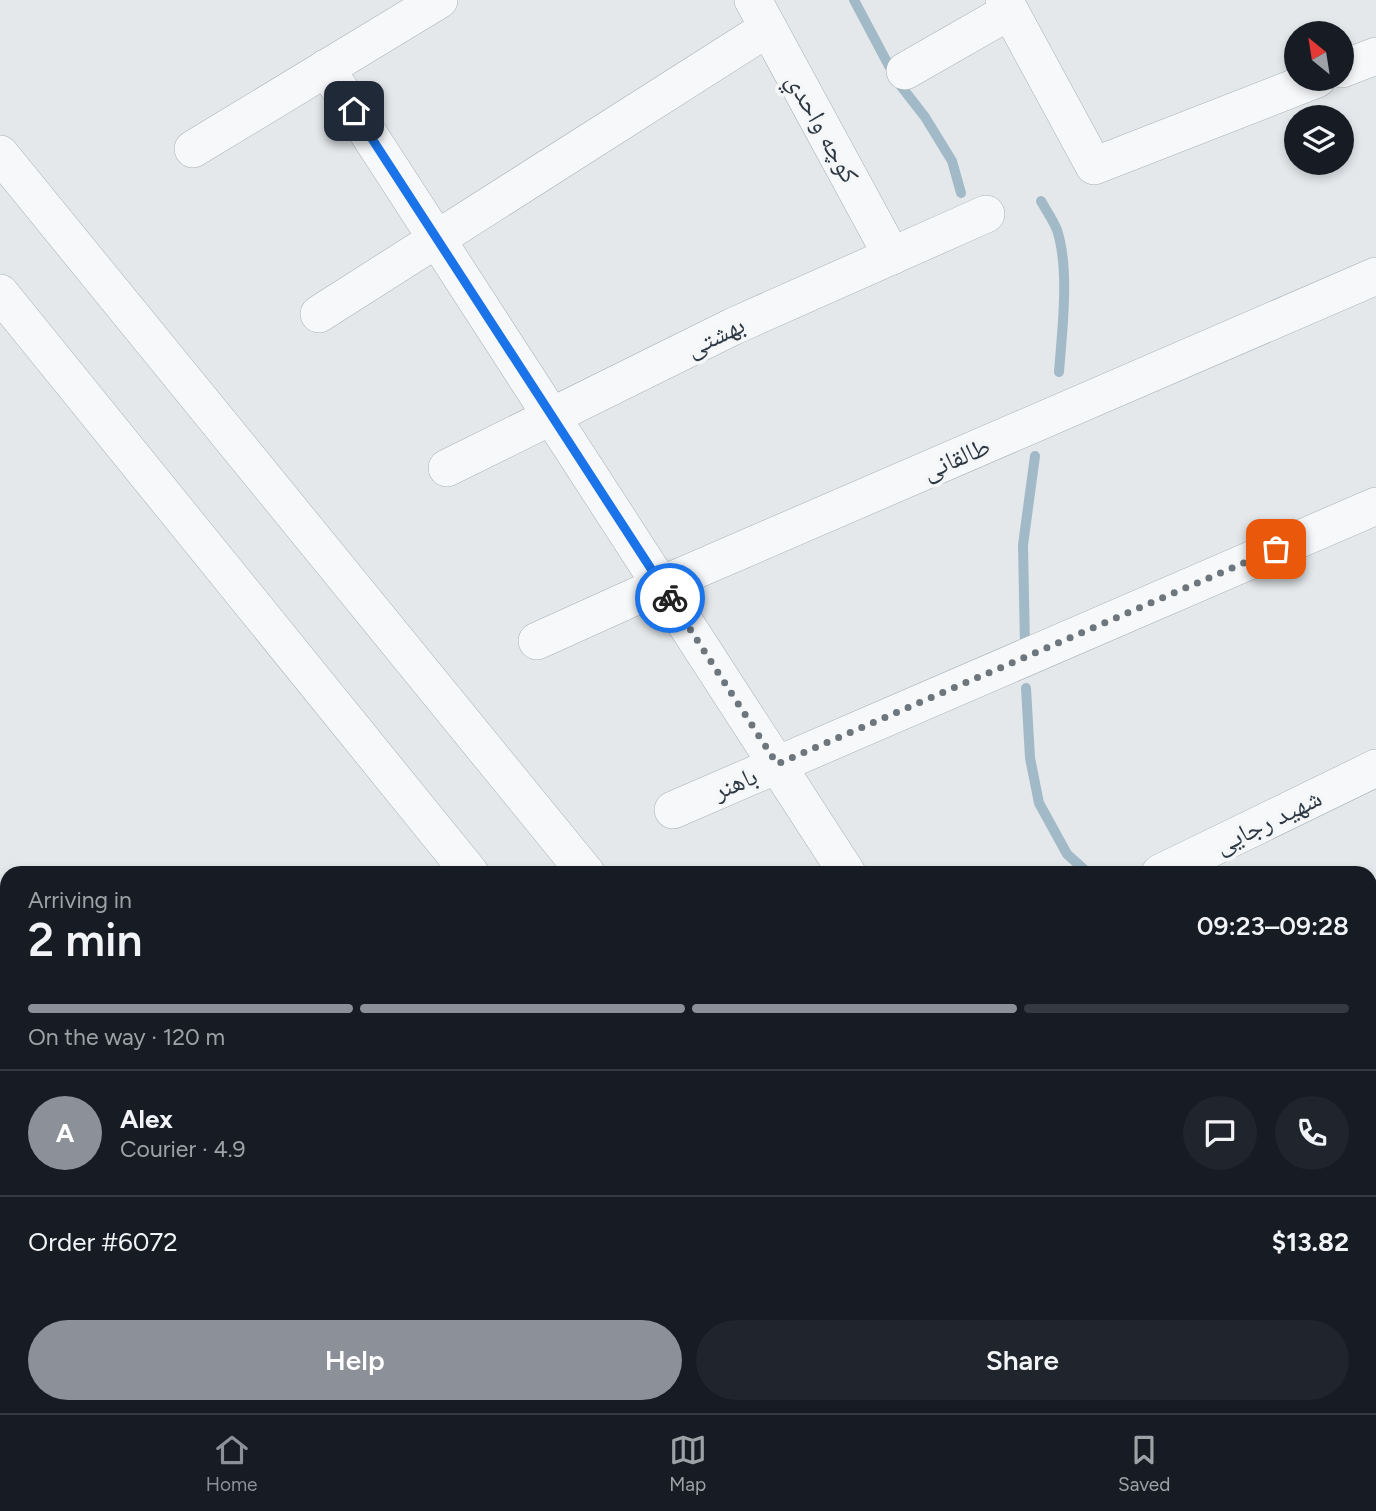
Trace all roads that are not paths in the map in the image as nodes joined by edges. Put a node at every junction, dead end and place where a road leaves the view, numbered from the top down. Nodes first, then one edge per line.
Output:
1 (439, 0) edge
2 (1007, 5) edge
3 (761, 14) edge
4 (1376, 56) edge
5 (1354, 64) edge
6 (326, 68) junction
7 (905, 71) dead end
8 (1286, 91) edge
9 (193, 149) dead end
10 (0, 154) edge
11 (986, 214) dead end
12 (437, 239) junction
13 (892, 256) junction
14 (1376, 276) edge
15 (0, 293) edge
16 (319, 314) dead end
17 (552, 416) junction
18 (447, 468) dead end
19 (1376, 506) edge
20 (661, 585) junction
21 (537, 641) dead end
22 (777, 764) junction
23 (1376, 768) edge
24 (673, 810) dead end
25 (464, 866) edge
26 (580, 866) edge
27 (843, 866) edge
28 (1174, 866) edge

1 - 6 street
2 - 7 street
2 - 8 street
3 - 12 street
3 - 13 street, كوچه واحدي
4 - 5 street
6 - 9 street
6 - 12 street
10 - 26 street
11 - 13 street, بهشتی
12 - 16 street
12 - 17 street
13 - 17 street, بهشتی
14 - 20 street, طالقانی
15 - 25 street
17 - 18 street, بهشتی
17 - 20 street
19 - 22 street, باهنر
20 - 21 street, طالقانی
20 - 22 street
22 - 24 street, باهنر
22 - 27 street
23 - 28 street, شهید رجایی

